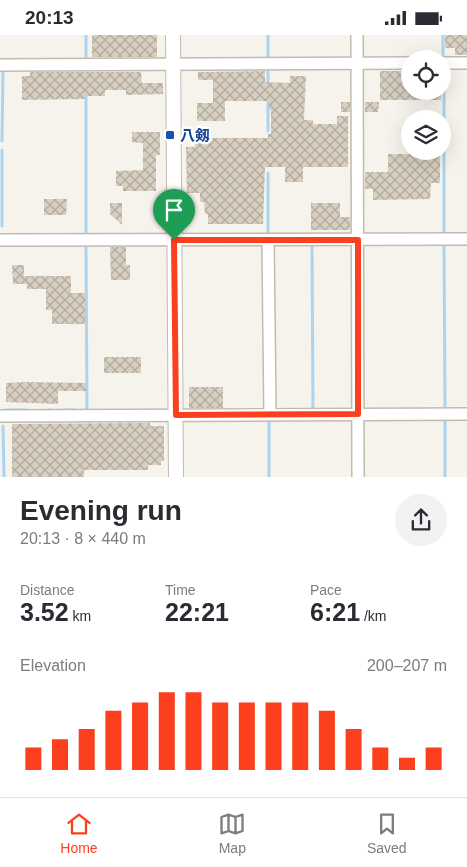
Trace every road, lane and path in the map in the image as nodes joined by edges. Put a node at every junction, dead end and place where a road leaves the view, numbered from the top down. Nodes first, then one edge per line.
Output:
1 (173, 35) edge
2 (357, 35) edge
3 (357, 63) junction
4 (401, 63) edge
5 (451, 63) edge
6 (467, 63) edge
7 (0, 65) edge
8 (173, 65) junction
9 (467, 239) edge
10 (0, 240) edge
11 (174, 240) junction
12 (268, 240) junction
13 (358, 240) junction
14 (270, 414) junction
15 (358, 414) junction
16 (467, 414) edge
17 (176, 415) junction
18 (0, 416) edge
19 (176, 477) edge
20 (358, 477) edge

1 - 8 street
2 - 3 street
3 - 4 street
3 - 8 street
3 - 13 street
5 - 6 street
7 - 8 street
8 - 11 street
9 - 13 street
10 - 11 street
11 - 12 street
11 - 17 street
12 - 13 street
12 - 14 street
13 - 15 street
14 - 15 street
14 - 17 street
15 - 16 street
15 - 20 street
17 - 18 street
17 - 19 street

